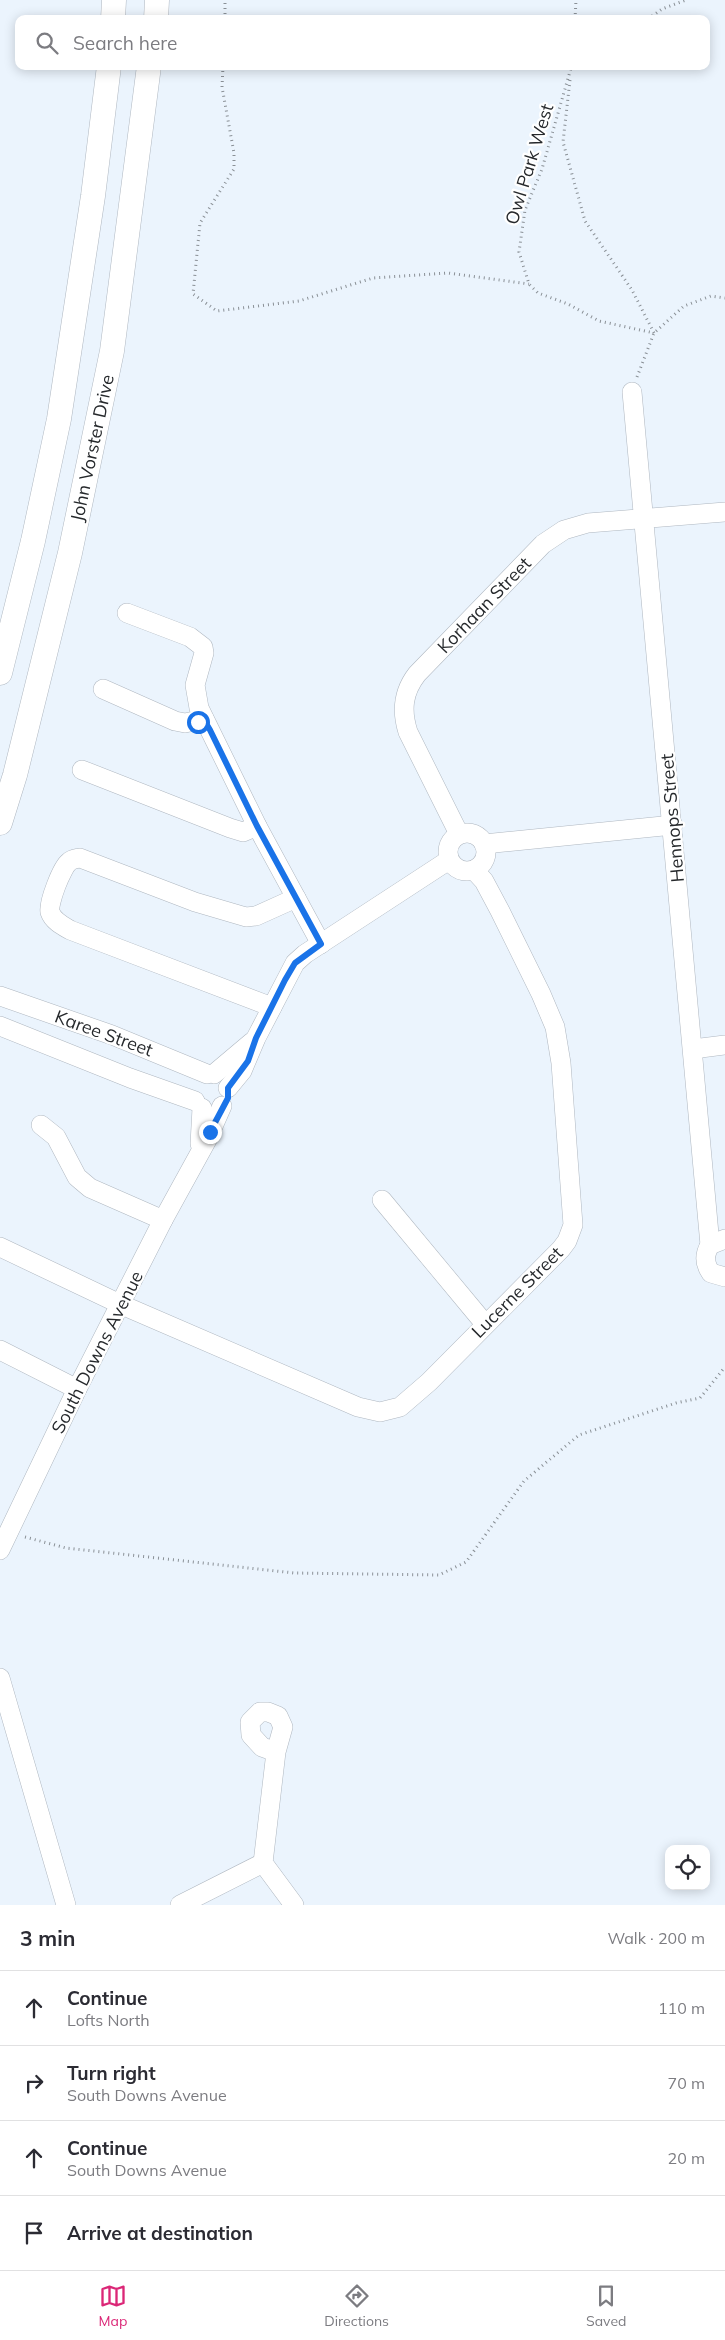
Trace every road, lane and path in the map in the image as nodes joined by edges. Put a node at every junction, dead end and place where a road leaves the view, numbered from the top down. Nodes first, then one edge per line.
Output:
1 (114, 0) edge
2 (157, 0) edge
3 (225, 0) edge
4 (576, 0) edge
5 (686, 0) edge
6 (113, 15) edge
7 (156, 15) edge
8 (225, 15) edge
9 (575, 15) edge
10 (654, 15) edge
11 (109, 70) edge
12 (148, 70) edge
13 (223, 70) edge
14 (571, 70) edge
15 (572, 70) edge
16 (529, 284) junction
17 (725, 298) edge
18 (654, 333) junction
19 (632, 392) joint
20 (725, 512) edge
21 (643, 520) junction
22 (127, 613) dead end
23 (0, 672) edge
24 (103, 689) dead end
25 (204, 720) junction
26 (82, 770) dead end
27 (0, 823) edge
28 (673, 825) junction
29 (257, 826) junction
30 (459, 834) junction
31 (484, 844) junction
32 (450, 860) junction
33 (474, 870) junction
34 (296, 898) junction
35 (321, 944) junction
36 (0, 996) edge
37 (272, 1006) junction
38 (0, 1026) edge
39 (112, 1035) junction
40 (256, 1038) junction
41 (725, 1045) edge
42 (693, 1049) junction
43 (100, 1065) junction
44 (211, 1074) junction
45 (228, 1088) junction
46 (199, 1104) junction
47 (222, 1106) junction
48 (41, 1125) dead end
49 (198, 1155) junction
50 (382, 1200) dead end
51 (163, 1220) junction
52 (718, 1242) edge
53 (0, 1247) edge
54 (725, 1278) edge
55 (122, 1305) junction
56 (485, 1324) junction
57 (0, 1350) edge
58 (725, 1367) edge
59 (77, 1389) junction
60 (8, 1533) junction
61 (0, 1550) edge
62 (0, 1678) edge
63 (276, 1752) dead end
64 (263, 1863) junction
65 (66, 1905) edge
66 (180, 1905) edge
67 (294, 1905) edge

1 - 6 street
2 - 7 street
3 - 8 path
4 - 9 path
5 - 10 path
11 - 23 street
12 - 27 street, John Vorster Drive
13 - 16 path
14 - 16 path, Owl Park West
15 - 18 path
16 - 18 path
17 - 18 path
18 - 19 path
19 - 21 street, Hennops Street
20 - 21 street, Korhaan Street
21 - 28 street, Hennops Street
21 - 30 street, Korhaan Street
22 - 25 street
24 - 25 street
25 - 29 street
26 - 29 street
28 - 31 street
28 - 42 street, Hennops Street
29 - 34 street
30 - 31 street
30 - 32 street
31 - 33 street
32 - 33 street
32 - 35 street
33 - 56 street, Lucerne Street
34 - 35 street
34 - 37 street
35 - 37 street
36 - 39 street, Karee Street
37 - 40 street
38 - 43 street, Karee Street
39 - 43 street
39 - 44 street, Karee Street
40 - 44 street
40 - 45 street
41 - 42 street
42 - 52 street, Hennops Street
43 - 46 street, Karee Street
44 - 45 street
44 - 46 street
45 - 47 street
46 - 47 street
46 - 49 street, South Downs Avenue
47 - 49 street, South Downs Avenue
48 - 51 street
49 - 51 street, South Downs Avenue
50 - 56 street
51 - 55 street, South Downs Avenue
52 - 54 street, Hennops Street
53 - 55 street, Lucerne Street
55 - 56 street, Lucerne Street
55 - 59 street, South Downs Avenue
57 - 59 street
58 - 60 path
59 - 60 street, South Downs Avenue
60 - 61 street, South Downs Avenue
62 - 65 street
63 - 64 street
64 - 66 street
64 - 67 street

